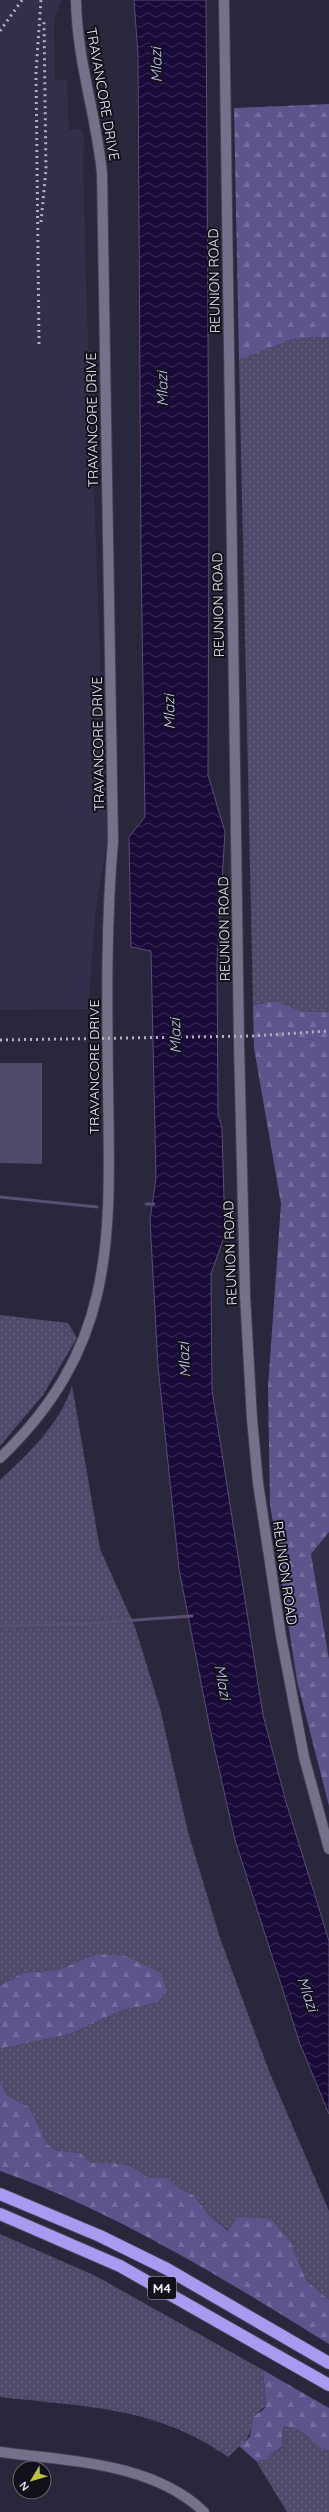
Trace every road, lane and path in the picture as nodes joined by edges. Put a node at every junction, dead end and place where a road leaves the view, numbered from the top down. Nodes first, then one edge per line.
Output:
1 (76, 0) edge
2 (224, 0) edge
3 (0, 1458) edge
4 (329, 1849) edge
5 (0, 2194) edge
6 (0, 2214) edge
7 (329, 2363) edge
8 (329, 2385) edge
9 (0, 2452) edge
10 (204, 2512) edge

1 - 3 street, TRAVANCORE DRIVE
2 - 4 street, REUNION ROAD
5 - 7 highway, M4
6 - 8 highway, M4
9 - 10 street

